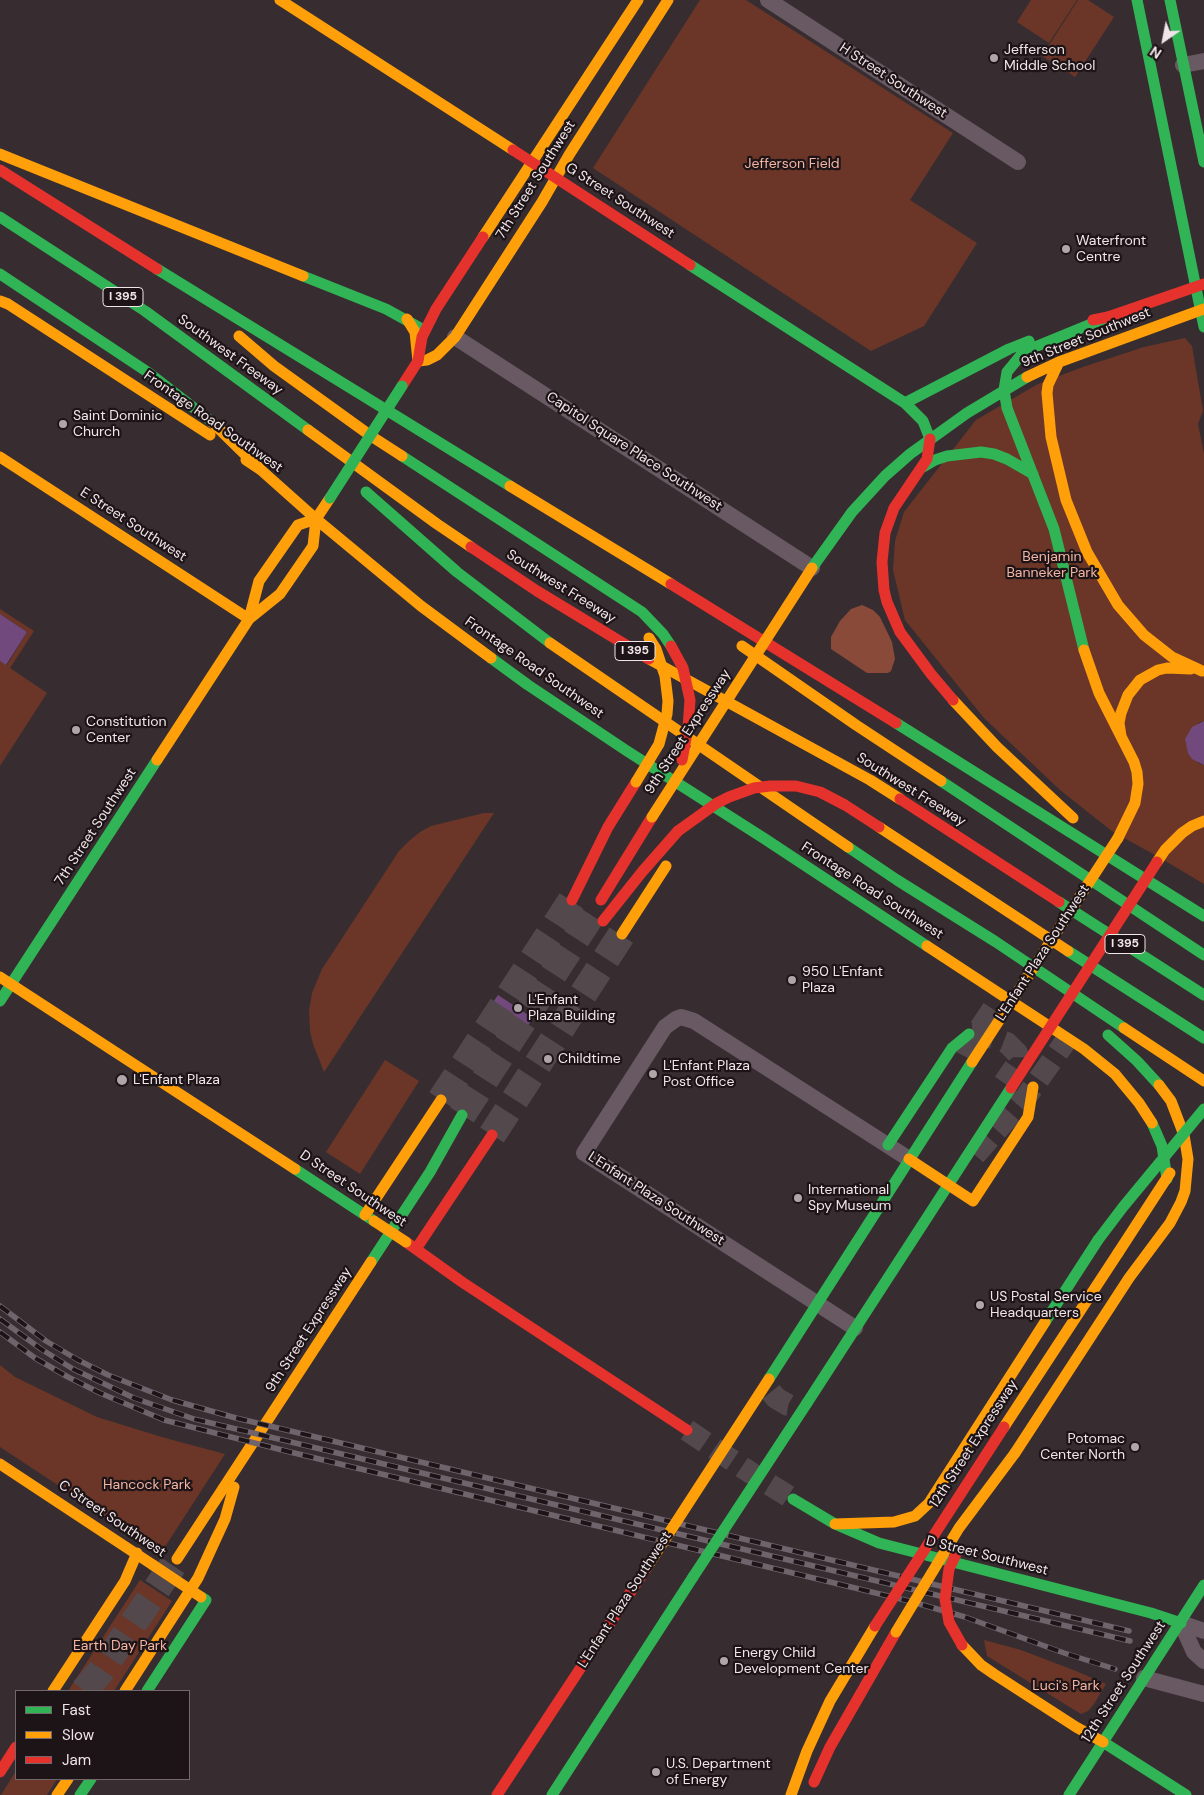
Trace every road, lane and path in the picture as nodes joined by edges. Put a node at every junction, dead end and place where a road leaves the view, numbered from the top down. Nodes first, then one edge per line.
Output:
1 (280, 0) edge
2 (638, 0) edge
3 (668, 0) edge
4 (768, 0) edge
5 (1136, 0) edge
6 (1170, 0) edge
7 (1204, 61) edge
8 (1183, 65) junction
9 (0, 154) edge
10 (532, 162) junction
11 (1018, 162) dead end
12 (1204, 162) edge
13 (0, 170) edge
14 (555, 178) junction
15 (497, 215) junction
16 (0, 217) edge
17 (485, 254) dead end
18 (161, 270) junction
19 (0, 274) edge
20 (1199, 285) edge
21 (0, 301) edge
22 (1202, 309) edge
23 (1108, 317) junction
24 (406, 319) junction
25 (454, 320) dead end
26 (1204, 327) edge
27 (424, 330) junction
28 (455, 336) junction
29 (418, 361) junction
30 (1059, 362) junction
31 (241, 382) junction
32 (1004, 390) junction
33 (905, 403) junction
34 (930, 439) junction
35 (0, 457) edge
36 (923, 467) junction
37 (260, 470) junction
38 (1033, 474) junction
39 (546, 507) junction
40 (316, 519) junction
41 (538, 546) junction
42 (812, 568) junction
43 (688, 608) dead end
44 (631, 618) dead end
45 (249, 619) junction
46 (641, 628) dead end
47 (736, 642) dead end
48 (1203, 672) edge
49 (1121, 736) junction
50 (678, 776) junction
51 (1204, 821) edge
52 (682, 834) junction
53 (897, 880) junction
54 (1168, 894) junction
55 (572, 900) tunnel mouth
56 (597, 906) tunnel mouth
57 (1204, 916) edge
58 (603, 921) tunnel mouth
59 (1037, 931) junction
60 (622, 934) tunnel mouth
61 (983, 947) dead end
62 (1204, 955) edge
63 (1014, 969) dead end
64 (0, 977) edge
65 (11, 984) junction
66 (1037, 985) dead end
67 (1052, 996) dead end
68 (1204, 996) edge
69 (1123, 1000) dead end
70 (0, 1001) edge
71 (1076, 1012) dead end
72 (1099, 1028) dead end
73 (969, 1034) tunnel mouth
74 (1204, 1038) edge
75 (1204, 1081) edge
76 (1033, 1087) dead end
77 (441, 1100) tunnel mouth
78 (1204, 1108) edge
79 (466, 1117) tunnel mouth
80 (1204, 1121) edge
81 (492, 1135) tunnel mouth
82 (888, 1145) junction
83 (909, 1159) junction
84 (948, 1184) junction
85 (1159, 1212) dead end
86 (369, 1218) junction
87 (1155, 1224) dead end
88 (416, 1249) junction
89 (1129, 1278) junction
90 (818, 1304) junction
91 (855, 1328) junction
92 (687, 1430) tunnel mouth
93 (1014, 1453) junction
94 (241, 1462) junction
95 (0, 1464) edge
96 (793, 1499) tunnel mouth
97 (835, 1524) junction
98 (137, 1553) junction
99 (177, 1559) tunnel mouth
100 (1204, 1585) edge
101 (1181, 1623) junction
102 (1204, 1631) edge
103 (1204, 1661) edge
104 (1144, 1678) junction
105 (54, 1690) edge
106 (126, 1690) edge
107 (148, 1690) edge
108 (1204, 1694) edge
109 (1103, 1742) junction
110 (15, 1749) edge
111 (0, 1772) edge
112 (67, 1780) edge
113 (90, 1780) edge
114 (57, 1795) edge
115 (80, 1795) edge
116 (497, 1795) edge
117 (552, 1795) edge
118 (791, 1795) edge
119 (808, 1795) edge
120 (1069, 1795) edge
121 (1186, 1795) edge

1 - 10 main road, G Street Southwest
2 - 10 main road, 7th Street Southwest
3 - 14 main road, 7th Street Southwest
4 - 11 street, H Street Southwest
5 - 20 main road
6 - 8 main road
7 - 8 street
8 - 12 main road
9 - 24 main road
10 - 14 main road, G Street Southwest
10 - 15 main road, 7th Street Southwest
13 - 18 main road
14 - 28 main road, 7th Street Southwest
14 - 33 main road, G Street Southwest
15 - 17 main road
15 - 27 main road, 7th Street Southwest
16 - 31 main road, Southwest Freeway / I 395
18 - 39 main road
18 - 41 main road
19 - 37 main road
20 - 22 main road
20 - 23 main road, 9th Street Southwest
21 - 37 main road, Frontage Road Southwest
22 - 26 main road
22 - 30 main road, 9th Street Southwest
23 - 32 main road
23 - 33 main road, 9th Street Southwest
24 - 27 main road
24 - 29 main road
25 - 28 main road
27 - 29 main road, 7th Street Southwest
28 - 29 main road, 7th Street Southwest
28 - 42 street, Capitol Square Place Southwest
29 - 40 main road, 7th Street Southwest, bridge
30 - 32 main road, 9th Street Southwest
30 - 48 main road, L'Enfant Plaza Southwest
31 - 53 main road
31 - 68 main road, Southwest Freeway / I 395
32 - 34 main road, 9th Street Southwest
32 - 38 main road, L'Enfant Plaza Southwest
33 - 34 main road, G Street Southwest
34 - 36 main road
34 - 42 main road, 9th Street Southwest
35 - 45 main road, E Street Southwest
36 - 38 main road
36 - 54 main road
37 - 40 main road, Frontage Road Southwest
38 - 49 main road, L'Enfant Plaza Southwest
39 - 43 main road
39 - 54 main road
40 - 45 main road, 7th Street Southwest
40 - 45 main road, 7th Street Southwest
40 - 85 main road, Frontage Road Southwest
41 - 44 main road
41 - 50 main road, bridge
42 - 50 main road, 9th Street Expressway, bridge
45 - 65 main road, 7th Street Southwest
46 - 55 main road, bridge
47 - 62 main road
48 - 49 main road, L'Enfant Plaza Southwest
49 - 83 main road, L'Enfant Plaza Southwest, bridge
50 - 56 main road, 9th Street Expressway, bridge
51 - 84 main road, bridge
52 - 58 main road
52 - 59 main road, bridge
52 - 60 main road
53 - 61 main road
53 - 75 main road
54 - 57 main road
59 - 69 main road
59 - 74 main road
63 - 66 main road
64 - 65 main road, D Street Southwest
65 - 70 main road, 7th Street Southwest
65 - 86 main road, D Street Southwest
67 - 71 main road
72 - 89 main road
73 - 82 main road
76 - 84 main road, L'Enfant Plaza Southwest
77 - 86 main road
78 - 97 main road, bridge
79 - 94 main road, 9th Street Expressway
80 - 118 main road, 12th Street Expressway, bridge
81 - 88 main road
82 - 83 street, L'Enfant Plaza Southwest
82 - 90 street, L'Enfant Plaza Southwest
83 - 84 main road, L'Enfant Plaza Southwest
83 - 90 main road, L'Enfant Plaza Southwest
84 - 91 main road
86 - 88 main road, D Street Southwest, bridge
87 - 89 main road
88 - 92 main road, D Street Southwest
89 - 93 main road
90 - 91 street, L'Enfant Plaza Southwest
90 - 116 main road, L'Enfant Plaza Southwest, bridge
91 - 117 main road, bridge
93 - 109 main road, bridge
93 - 119 main road, bridge
94 - 99 main road, 9th Street Expressway
94 - 106 main road
95 - 98 main road, C Street Southwest
96 - 97 main road, D Street Southwest
97 - 101 main road, D Street Southwest
98 - 105 main road
98 - 107 main road, C Street Southwest, bridge
100 - 101 main road, 12th Street Southwest
101 - 102 street
101 - 103 street
101 - 104 main road, 12th Street Southwest
104 - 108 street
104 - 109 main road, 12th Street Southwest
109 - 120 main road, 12th Street Southwest
109 - 121 main road
110 - 111 main road
112 - 114 main road
113 - 115 main road

